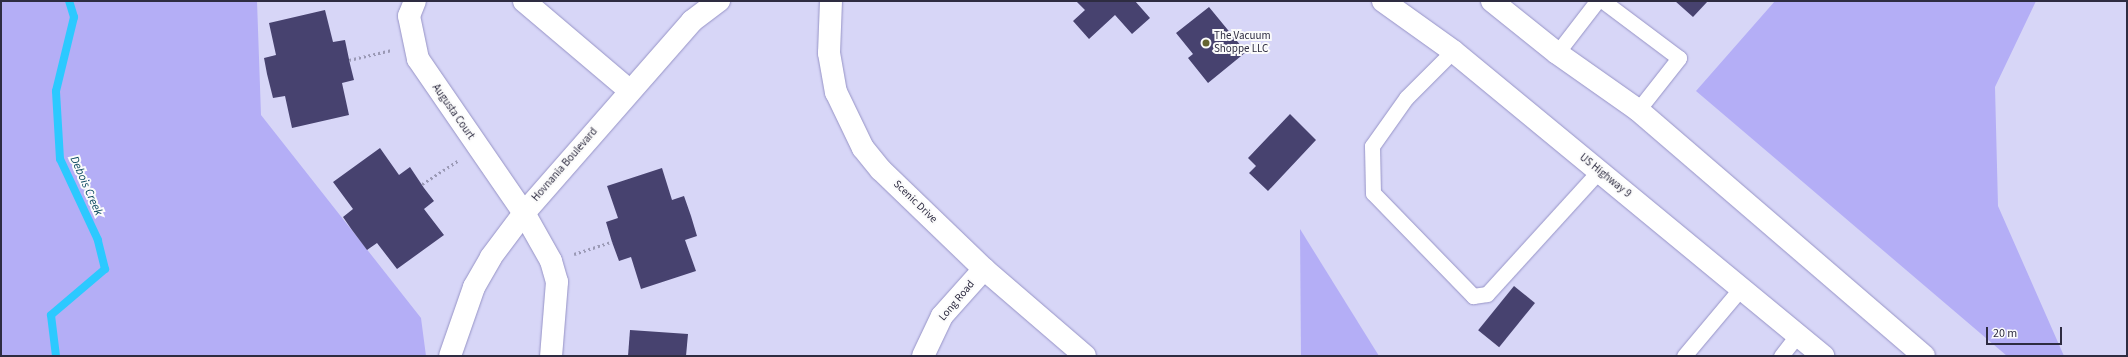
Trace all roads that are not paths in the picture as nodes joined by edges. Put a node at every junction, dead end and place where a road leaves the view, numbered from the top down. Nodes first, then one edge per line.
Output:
1 (415, 1) edge
2 (524, 1) edge
3 (719, 1) edge
4 (831, 1) edge
5 (1383, 1) edge
6 (1492, 1) edge
7 (1597, 1) edge
8 (1603, 1) edge
9 (1453, 51) junction
10 (1557, 53) junction
11 (630, 91) junction
12 (1638, 110) junction
13 (1599, 172) junction
14 (524, 213) junction
15 (984, 269) junction
16 (1741, 288) junction
17 (1798, 334) junction
18 (450, 356) edge
19 (551, 356) edge
20 (923, 356) edge
21 (1085, 356) edge
22 (1684, 356) edge
23 (1781, 356) edge
24 (1823, 356) edge
25 (1924, 356) edge

1 - 14 main road, Augusta Court
2 - 11 main road
3 - 11 main road, Hovnania Boulevard
4 - 15 main road, Scenic Drive
5 - 9 main road, US Highway 9
6 - 10 main road
7 - 10 lane
8 - 12 lane
9 - 13 main road, US Highway 9
9 - 13 lane
10 - 12 main road
11 - 14 main road, Hovnania Boulevard
12 - 25 main road
13 - 16 main road, US Highway 9
14 - 18 main road, Hovnania Boulevard
14 - 19 main road, Augusta Court
15 - 20 main road, Long Road
15 - 21 main road, Scenic Drive
16 - 17 main road, US Highway 9
16 - 22 lane
17 - 23 lane
17 - 24 main road, US Highway 9

